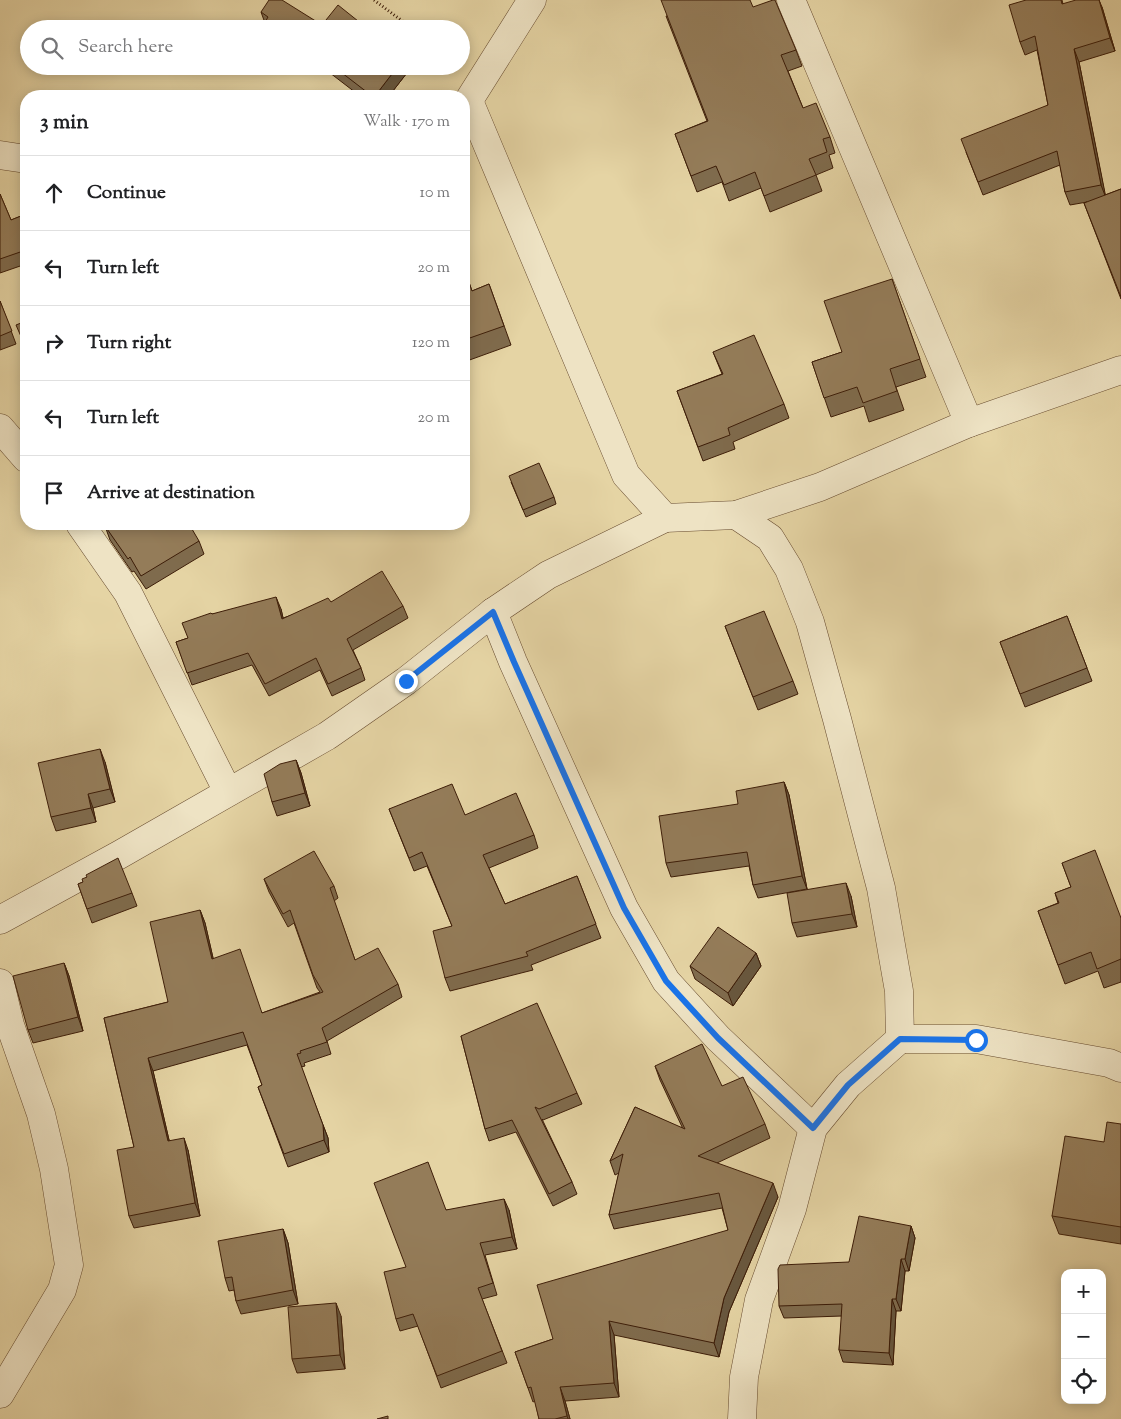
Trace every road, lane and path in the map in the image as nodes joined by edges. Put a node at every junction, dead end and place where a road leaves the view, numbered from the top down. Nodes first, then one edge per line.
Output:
1 (374, 0) edge
2 (532, 0) edge
3 (791, 0) edge
4 (401, 20) edge
5 (470, 98) edge
6 (470, 113) edge
7 (0, 155) edge
8 (20, 158) edge
9 (1121, 370) edge
10 (969, 423) junction
11 (0, 428) edge
12 (20, 451) edge
13 (736, 515) junction
14 (665, 518) junction
15 (84, 530) edge
16 (493, 612) junction
17 (228, 792) junction
18 (0, 920) edge
19 (0, 983) edge
20 (900, 1039) junction
21 (1117, 1064) edge
22 (813, 1128) junction
23 (0, 1394) edge
24 (742, 1419) edge

1 - 4 path
2 - 5 street
3 - 10 street
6 - 14 street
7 - 8 street
9 - 10 street
10 - 13 street
11 - 12 street
13 - 14 street
13 - 20 street
14 - 16 street
15 - 17 street
16 - 17 street
16 - 22 street
17 - 18 street
19 - 23 street
20 - 21 street
20 - 22 street
22 - 24 street

